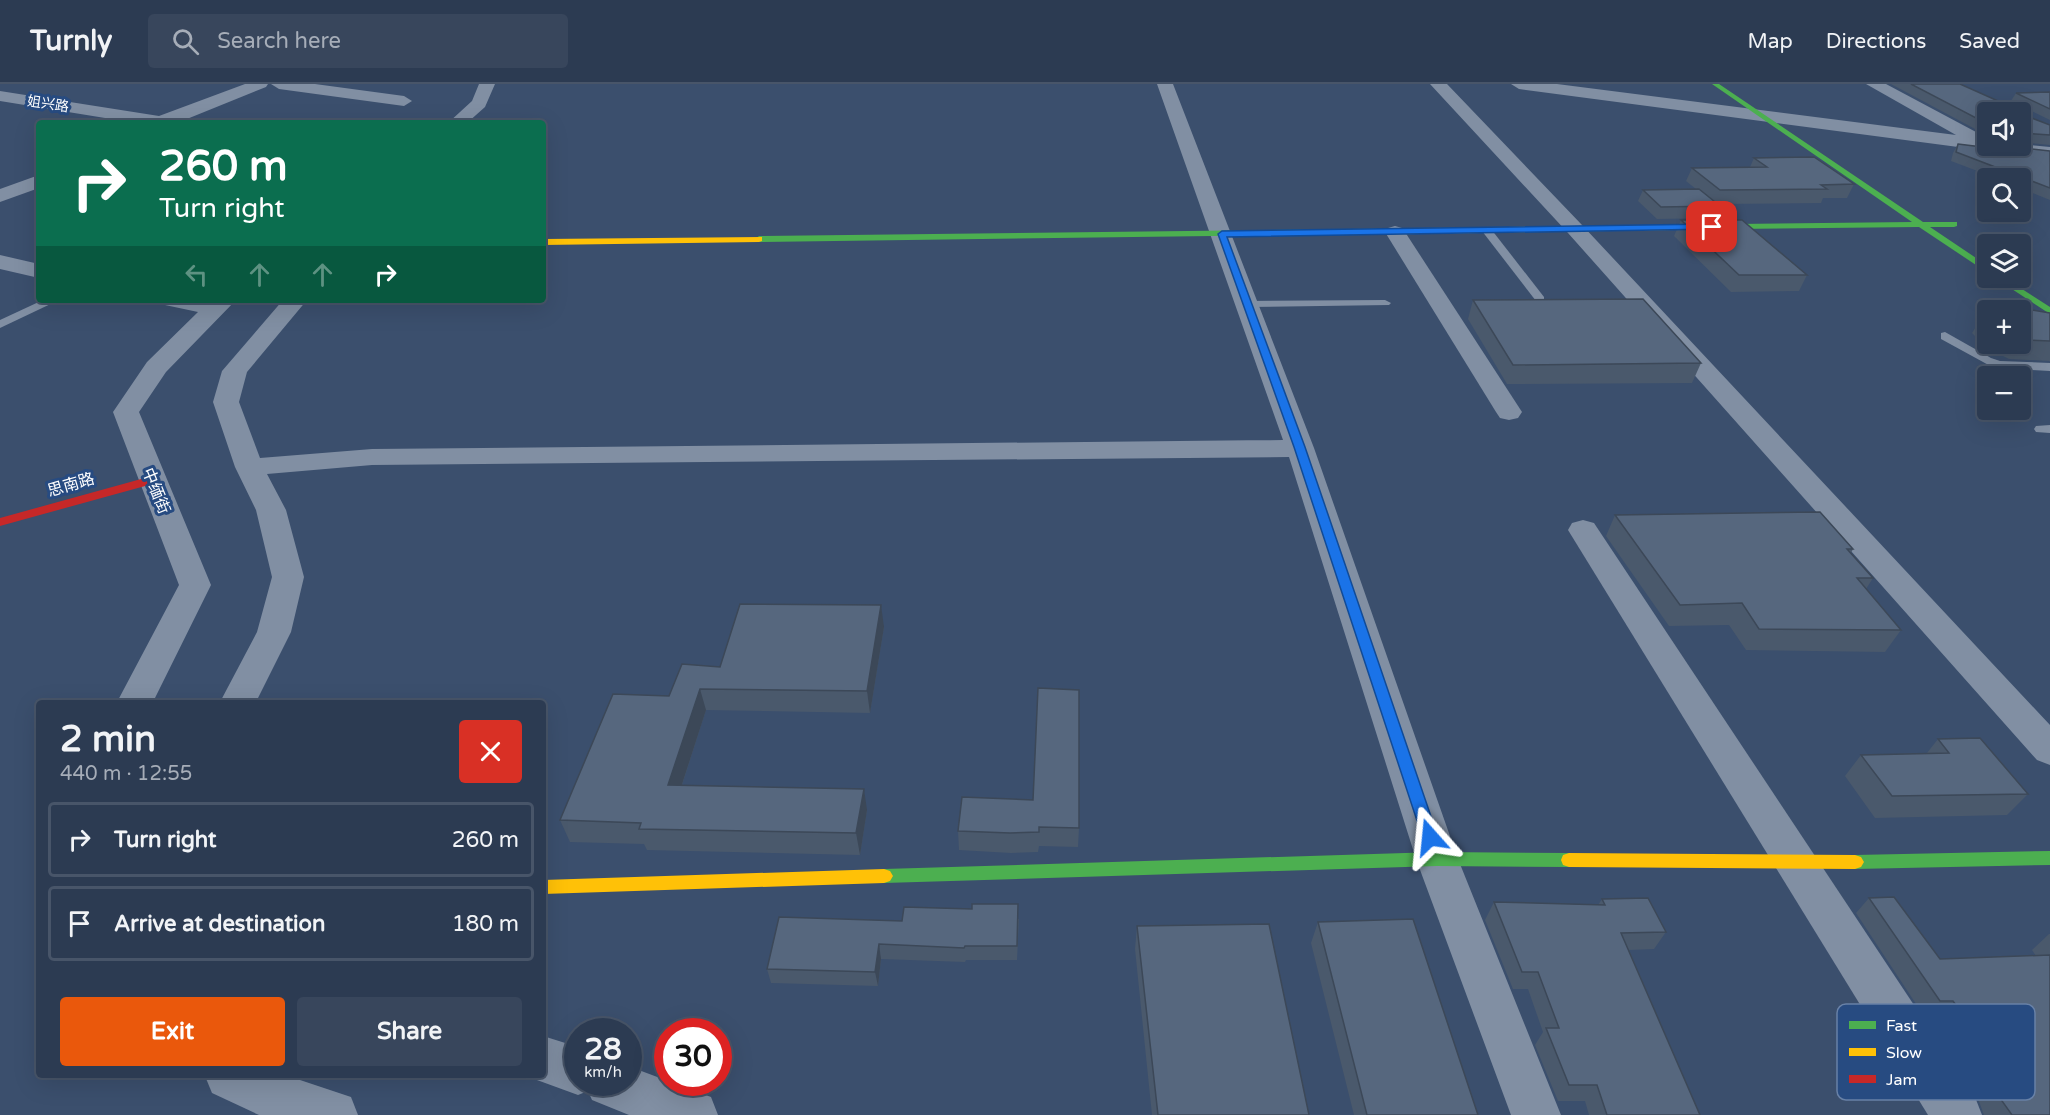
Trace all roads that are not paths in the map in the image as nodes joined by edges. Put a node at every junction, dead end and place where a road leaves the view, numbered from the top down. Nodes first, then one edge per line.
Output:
1 (6, 84) edge
2 (260, 84) edge
3 (279, 84) edge
4 (488, 84) edge
5 (1165, 84) edge
6 (1438, 84) edge
7 (1519, 84) edge
8 (1715, 84) edge
9 (1738, 84) edge
10 (1874, 84) edge
11 (0, 86) edge
12 (0, 96) edge
13 (390, 116) dead end
14 (1762, 116) junction
15 (151, 120) edge
16 (169, 120) edge
17 (460, 120) edge
18 (1793, 120) junction
19 (1977, 139) edge
20 (1823, 140) dead end
21 (1977, 143) edge
22 (2031, 151) edge
23 (2050, 153) edge
24 (36, 182) edge
25 (0, 196) edge
26 (1934, 211) dead end
27 (1918, 223) junction
28 (1575, 229) junction
29 (1487, 231) junction
30 (1395, 232) junction
31 (1222, 234) junction
32 (546, 242) edge
33 (0, 262) edge
34 (1977, 263) edge
35 (36, 270) edge
36 (2014, 288) edge
37 (1540, 300) edge
38 (46, 303) edge
39 (201, 303) edge
40 (292, 303) edge
41 (1385, 303) dead end
42 (1247, 304) junction
43 (220, 305) edge
44 (2050, 312) edge
45 (0, 324) edge
46 (1945, 336) dead end
47 (2050, 367) edge
48 (1509, 412) dead end
49 (1300, 447) junction
50 (249, 467) junction
51 (152, 480) junction
52 (0, 522) edge
53 (1584, 530) dead end
54 (136, 700) edge
55 (239, 700) edge
56 (2050, 750) edge
57 (2050, 858) edge
58 (1437, 859) junction
59 (1797, 863) junction
60 (546, 887) edge
61 (1887, 1004) edge
62 (546, 1060) edge
63 (564, 1066) edge
64 (233, 1078) edge
65 (642, 1096) edge
66 (1947, 1100) edge
67 (333, 1115) edge
68 (693, 1115) edge
69 (1536, 1115) edge
70 (1957, 1115) edge

1 - 11 street
2 - 16 street
3 - 13 street
4 - 17 street
5 - 31 street
6 - 28 street
7 - 14 street
8 - 14 street
9 - 18 street
10 - 19 street
12 - 15 street, 姐兴路
14 - 18 street
14 - 27 street
18 - 20 street
18 - 21 street
22 - 23 street
24 - 25 street
26 - 27 street
27 - 28 street
27 - 34 street
28 - 29 street
28 - 56 street
29 - 30 street
29 - 37 lane
30 - 31 street
30 - 48 street
31 - 32 street
31 - 42 street
33 - 35 street
36 - 44 street
38 - 45 lane
39 - 43 street
40 - 50 street
41 - 42 lane
42 - 49 street
43 - 51 street, 中缅街
46 - 47 lane
49 - 50 street
49 - 58 street
50 - 55 street
51 - 52 street, 思南路
51 - 54 street, 中缅街
53 - 59 street
57 - 59 street
58 - 59 street
58 - 60 street
58 - 69 street
59 - 61 street
62 - 63 street
64 - 67 street
65 - 68 street
66 - 70 street

